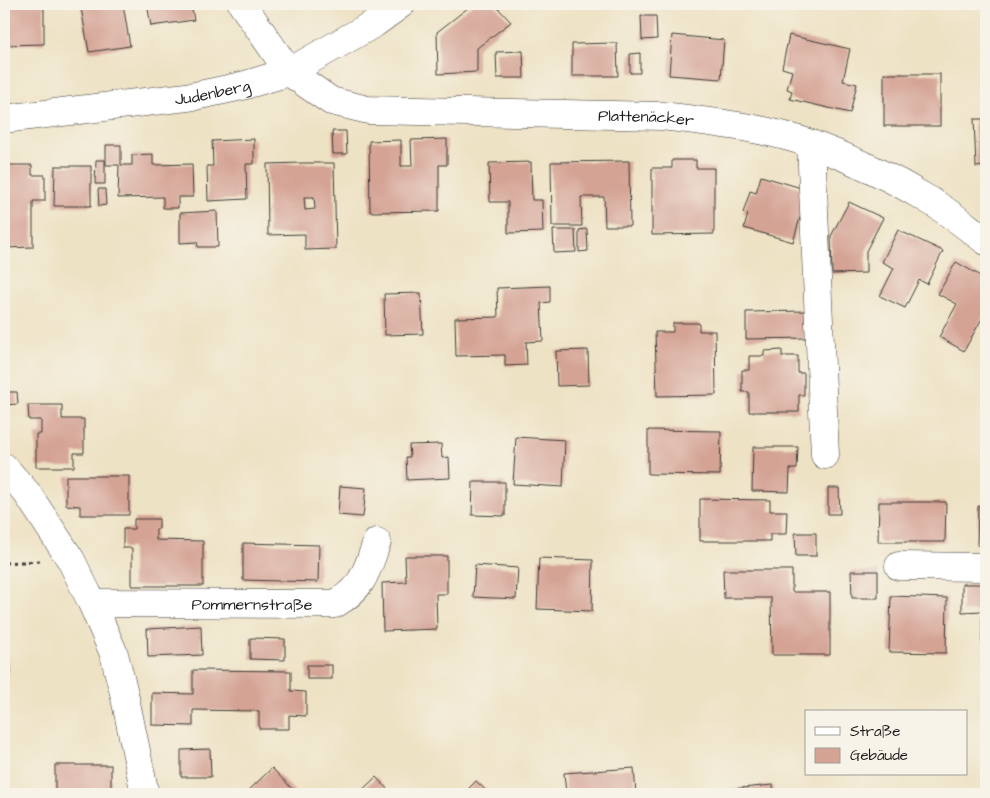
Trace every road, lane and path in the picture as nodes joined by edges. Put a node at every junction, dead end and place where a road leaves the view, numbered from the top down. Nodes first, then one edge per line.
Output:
1 (242, 4) edge
2 (401, 4) edge
3 (289, 72) junction
4 (4, 119) edge
5 (810, 144) junction
6 (986, 241) edge
7 (825, 455) dead end
8 (4, 467) edge
9 (377, 542) dead end
10 (899, 566) dead end
11 (986, 566) edge
12 (92, 603) junction
13 (145, 794) edge

1 - 3 street
2 - 3 street, Judenberg
3 - 4 street, Judenberg
3 - 5 street, Plattenäcker
5 - 6 street, Plattenäcker
5 - 7 street
8 - 12 street
9 - 12 street, Pommernstraße
10 - 11 street
12 - 13 street

